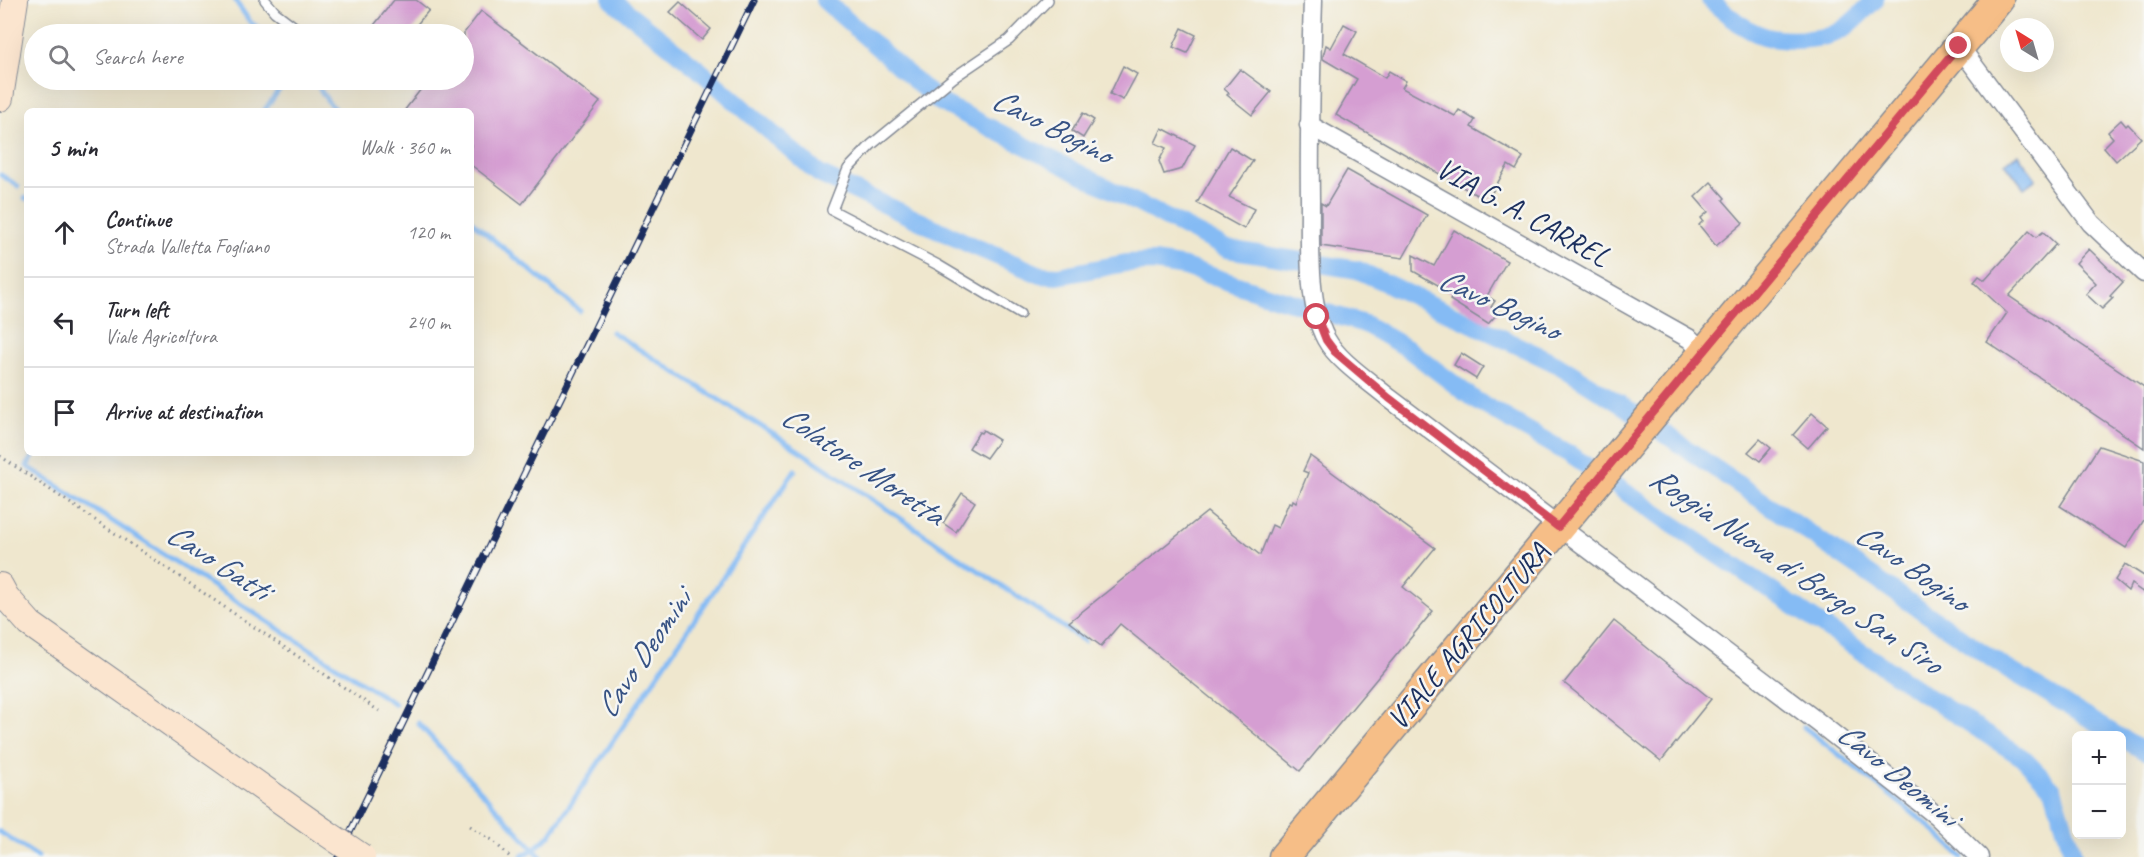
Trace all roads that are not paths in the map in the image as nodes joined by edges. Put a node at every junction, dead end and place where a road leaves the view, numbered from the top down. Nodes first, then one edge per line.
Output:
1 (15, 0) edge
2 (265, 0) edge
3 (1048, 0) edge
4 (1313, 0) edge
5 (1994, 1) edge
6 (291, 24) edge
7 (1959, 46) junction
8 (0, 98) edge
9 (1309, 125) junction
10 (2144, 273) edge
11 (1020, 314) dead end
12 (1704, 354) junction
13 (1558, 527) junction
14 (0, 586) edge
15 (0, 612) edge
16 (30, 624) junction
17 (362, 857) edge
18 (1284, 857) edge
19 (1979, 857) edge

1 - 8 main road
2 - 6 lane
3 - 11 lane
4 - 9 street
5 - 7 main road, VIALE AGRICOLTURA
7 - 10 street
7 - 12 main road, VIALE AGRICOLTURA
9 - 12 street, VIA G. A. CARREL
9 - 13 street
12 - 13 main road, VIALE AGRICOLTURA
13 - 18 main road, VIALE AGRICOLTURA
13 - 19 street
14 - 16 main road
15 - 16 main road
16 - 17 main road, bridge

